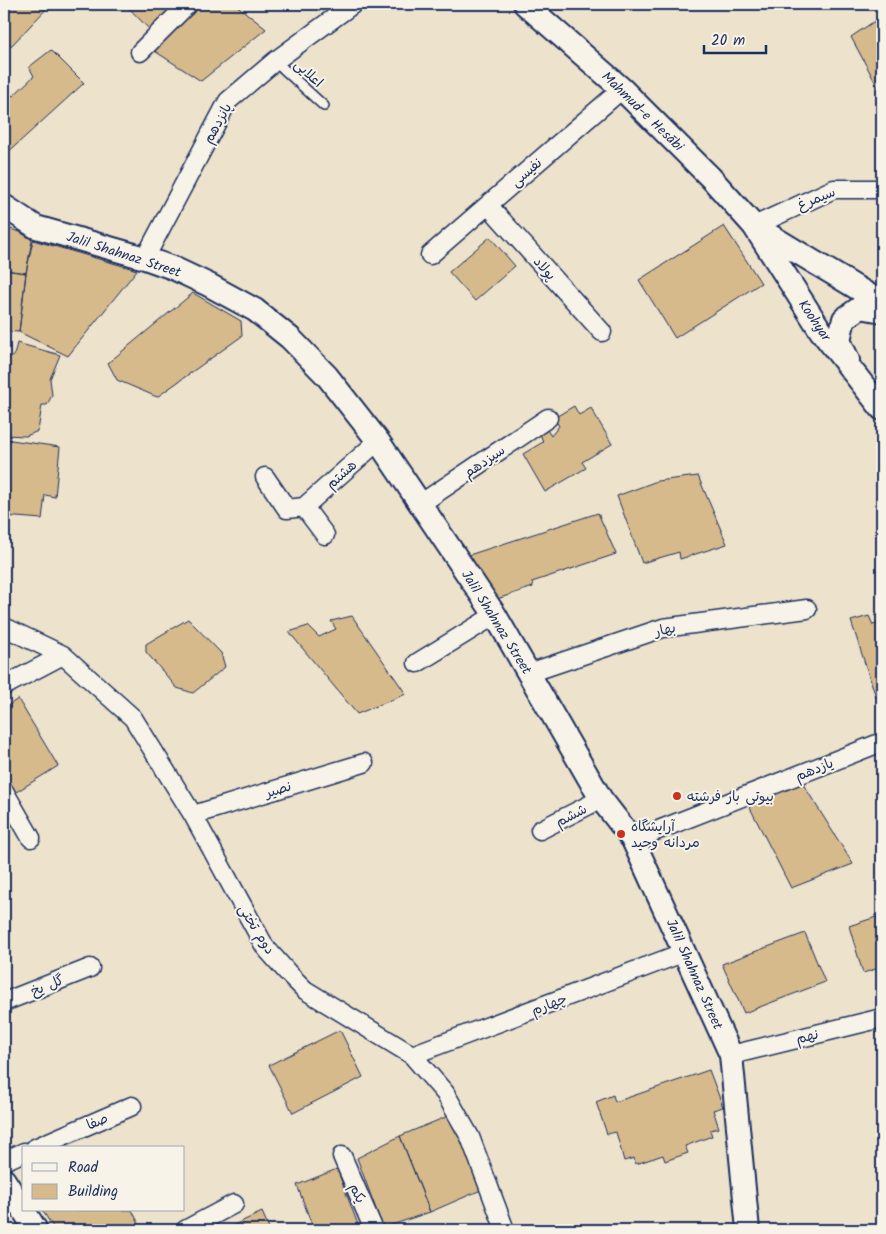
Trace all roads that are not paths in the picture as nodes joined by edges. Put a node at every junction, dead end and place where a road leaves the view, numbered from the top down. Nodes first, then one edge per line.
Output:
1 (188, 4) edge
2 (353, 4) edge
3 (525, 4) edge
4 (140, 52) dead end
5 (275, 61) junction
6 (622, 89) junction
7 (324, 106) dead end
8 (882, 189) edge
9 (488, 205) junction
10 (4, 206) edge
11 (754, 226) junction
12 (430, 255) dead end
13 (145, 258) junction
14 (882, 303) edge
15 (882, 311) edge
16 (602, 332) dead end
17 (853, 372) junction
18 (882, 409) edge
19 (548, 418) dead end
20 (378, 442) junction
21 (265, 477) dead end
22 (420, 504) junction
23 (304, 507) junction
24 (325, 535) dead end
25 (807, 609) dead end
26 (495, 615) junction
27 (4, 627) edge
28 (63, 655) junction
29 (416, 663) dead end
30 (529, 673) junction
31 (4, 686) edge
32 (882, 742) edge
33 (364, 763) dead end
34 (4, 791) edge
35 (601, 799) junction
36 (192, 816) junction
37 (540, 830) dead end
38 (31, 838) dead end
39 (633, 840) junction
40 (686, 952) junction
41 (90, 968) dead end
42 (4, 1002) edge
43 (882, 1018) edge
44 (412, 1055) junction
45 (731, 1055) junction
46 (132, 1106) dead end
47 (39, 1146) edge
48 (22, 1153) edge
49 (342, 1156) dead end
50 (4, 1161) edge
51 (5, 1185) edge
52 (234, 1204) dead end
53 (22, 1210) edge
54 (24, 1212) edge
55 (36, 1230) edge
56 (184, 1230) edge
57 (374, 1230) edge
58 (505, 1230) edge
59 (748, 1230) edge

1 - 4 street
2 - 5 street, پانزدهم
3 - 6 street, Mahmud-e Hesābi
5 - 7 lane, اعلایی
5 - 13 street, پانزدهم
6 - 9 street, نفیسی
6 - 11 street, Mahmud-e Hesābi
8 - 11 street, سیمرغ
9 - 12 street, نفیسی
9 - 16 street, پولاد
10 - 13 street, Jalil Shahnaz Street
11 - 14 street
11 - 17 street, Koohyar
13 - 20 street, Jalil Shahnaz Street
15 - 17 street
17 - 18 street, Koohyar
19 - 22 street, سیزدهم
20 - 22 street, Jalil Shahnaz Street
20 - 23 street, هشتم
21 - 23 street
22 - 26 street, Jalil Shahnaz Street
23 - 24 street
25 - 30 street, بهار
26 - 29 street
26 - 30 street, Jalil Shahnaz Street
27 - 28 street, دوم تختی
28 - 31 street
28 - 36 street, دوم تختی
30 - 35 street, Jalil Shahnaz Street
32 - 39 street, یازدهم
33 - 36 street, نصیر
34 - 38 street
35 - 37 street, ششم
35 - 39 street, Jalil Shahnaz Street
36 - 44 street, دوم تختی
39 - 40 street, Jalil Shahnaz Street
40 - 44 street, چهارم
40 - 45 street, Jalil Shahnaz Street
41 - 42 street, گل یخ
43 - 45 street, نهم
44 - 58 street, دوم تختی
45 - 59 street, Jalil Shahnaz Street
46 - 47 street, صفا
48 - 50 street
49 - 57 street, یکم
51 - 53 street
52 - 56 street
54 - 55 street

